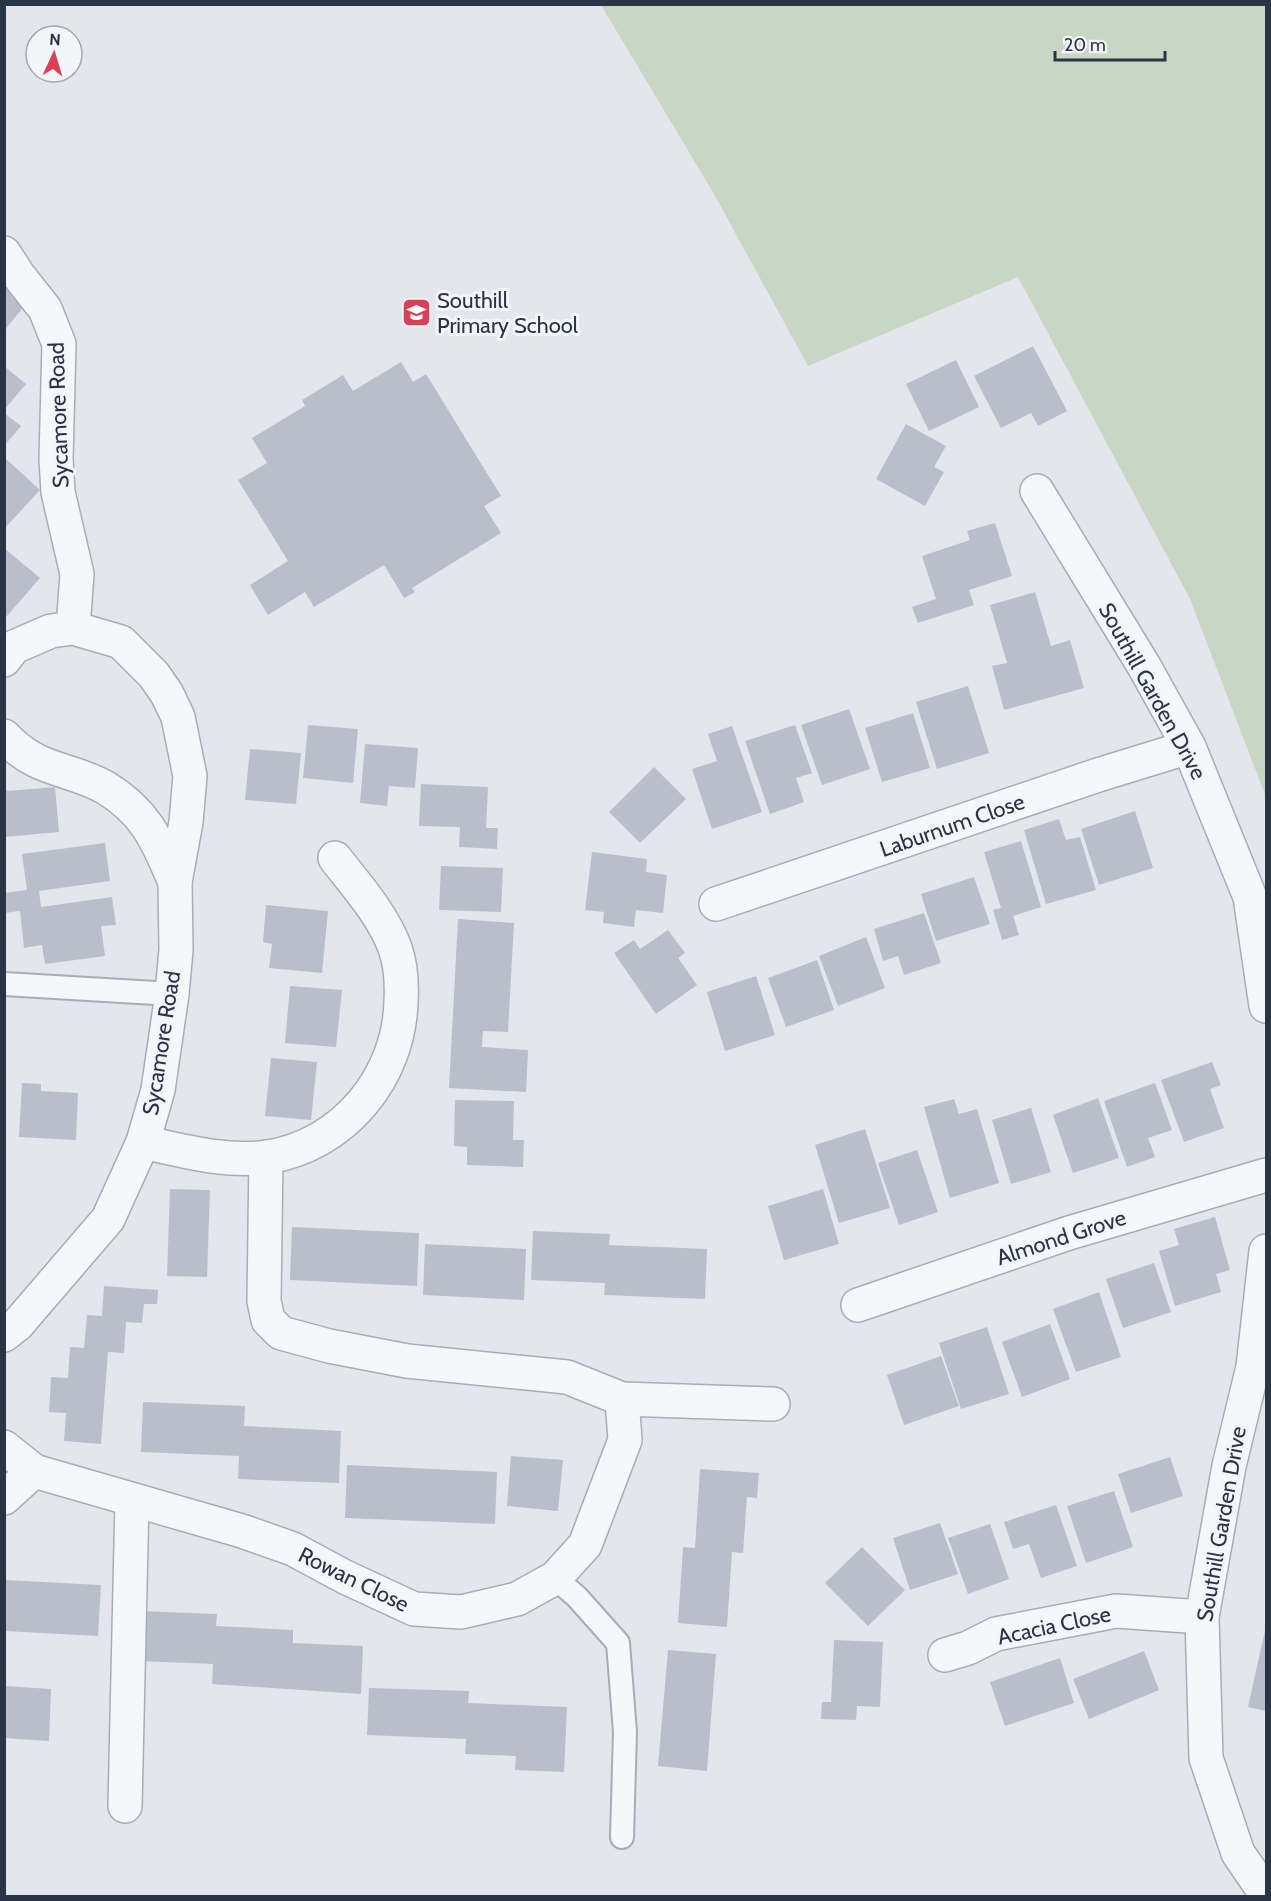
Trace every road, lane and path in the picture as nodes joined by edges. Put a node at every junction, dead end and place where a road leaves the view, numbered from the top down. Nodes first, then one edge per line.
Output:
1 (4, 253) edge
2 (1037, 491) dead end
3 (74, 628) junction
4 (4, 660) edge
5 (4, 736) edge
6 (1189, 747) junction
7 (335, 858) dead end
8 (175, 882) junction
9 (716, 904) dead end
10 (4, 984) edge
11 (172, 994) junction
12 (1266, 1006) edge
13 (143, 1142) junction
14 (266, 1157) junction
15 (1266, 1175) edge
16 (1266, 1251) edge
17 (858, 1305) dead end
18 (4, 1335) edge
19 (1260, 1367) edge
20 (622, 1399) junction
21 (772, 1404) dead end
22 (4, 1447) edge
23 (34, 1471) junction
24 (4, 1498) edge
25 (132, 1500) junction
26 (555, 1578) junction
27 (1202, 1617) junction
28 (945, 1655) dead end
29 (125, 1806) dead end
30 (622, 1837) dead end
31 (1266, 1894) edge

1 - 3 street, Sycamore Road
2 - 6 street, Southill Garden Drive
3 - 4 street, Sycamore Road
3 - 8 street, Sycamore Road
5 - 8 street, Sycamore Road
6 - 9 street, Laburnum Close
6 - 12 street, Southill Garden Drive
7 - 14 street
8 - 11 street, Sycamore Road
10 - 11 lane
11 - 13 street, Sycamore Road
13 - 14 street
13 - 18 street, Sycamore Road
14 - 20 street
15 - 17 street, Almond Grove
16 - 19 street, Southill Garden Drive
19 - 27 street, Southill Garden Drive
20 - 21 street
20 - 26 street, Rowan Close
22 - 23 street, Rowan Close
23 - 24 street
23 - 25 street, Rowan Close
25 - 26 street, Rowan Close
25 - 29 street
26 - 30 lane
27 - 28 street, Acacia Close
27 - 31 street, Southill Garden Drive

